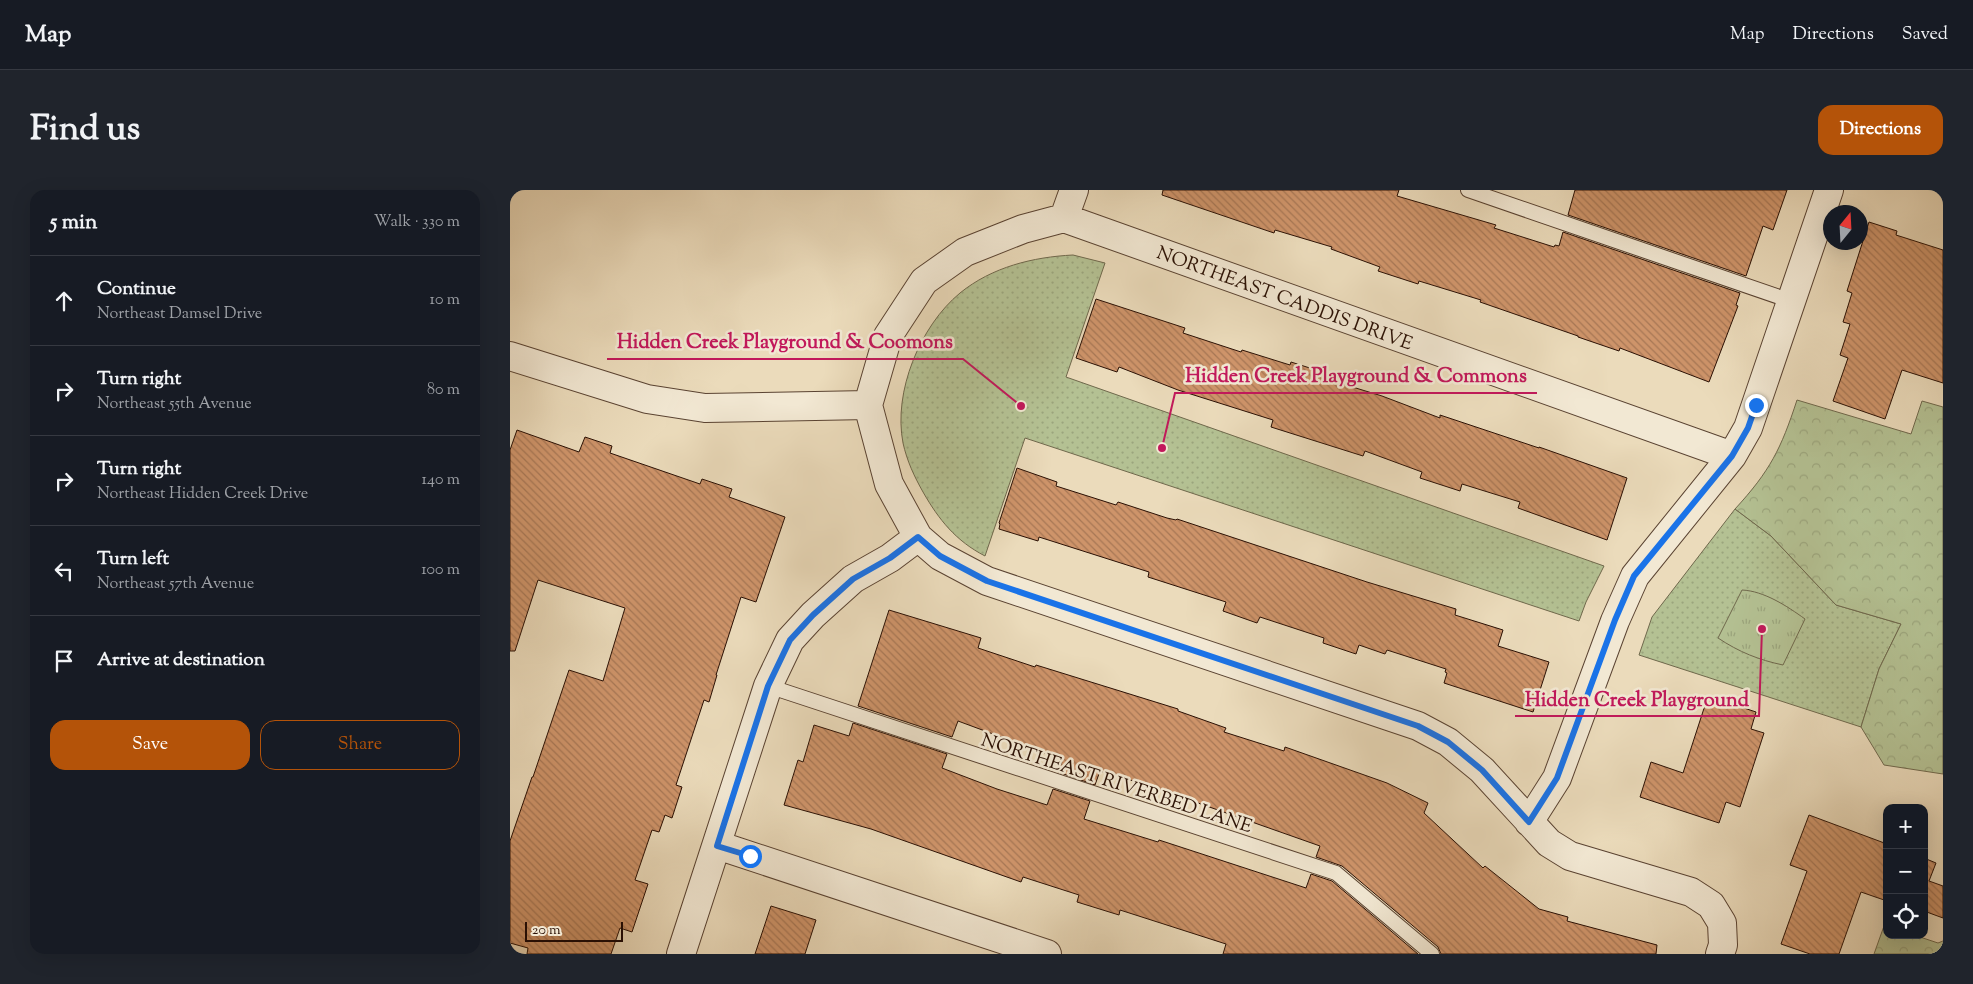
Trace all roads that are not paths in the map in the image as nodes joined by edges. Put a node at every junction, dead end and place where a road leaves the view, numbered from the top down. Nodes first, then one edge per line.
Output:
1 (1074, 190) edge
2 (1468, 190) edge
3 (1829, 190) edge
4 (1064, 218) junction
5 (1792, 301) junction
6 (510, 356) edge
7 (868, 405) junction
8 (1732, 456) junction
9 (918, 537) junction
10 (768, 686) junction
11 (1529, 822) junction
12 (717, 846) junction
13 (1005, 948) edge
14 (681, 954) edge
15 (1047, 954) edge
16 (1432, 954) edge
17 (1720, 954) edge

1 - 4 street
2 - 5 lane
3 - 5 street
4 - 7 street
4 - 8 street, NORTHEAST CADDIS DRIVE
5 - 8 street
6 - 7 street
7 - 9 street
8 - 11 street
9 - 10 street
9 - 11 street
10 - 12 street
10 - 16 lane, NORTHEAST RIVERBED LANE
11 - 17 street
12 - 13 street
12 - 14 street
13 - 15 street

